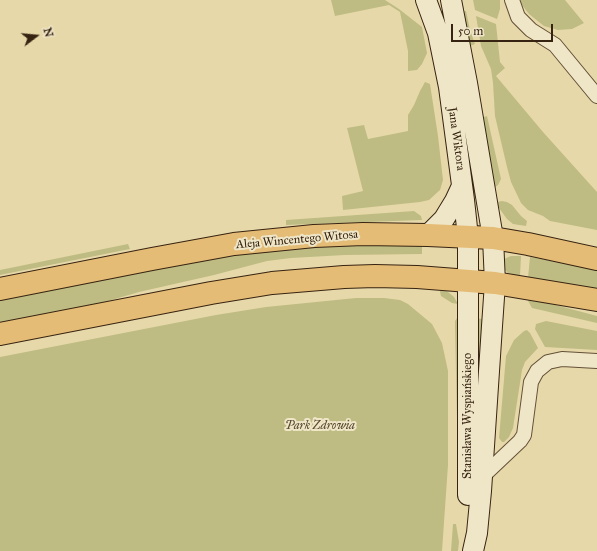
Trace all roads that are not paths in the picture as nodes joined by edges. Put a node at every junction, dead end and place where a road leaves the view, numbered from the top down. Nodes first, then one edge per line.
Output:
1 (426, 0) edge
2 (451, 0) edge
3 (512, 0) edge
4 (597, 96) edge
5 (462, 186) junction
6 (428, 235) junction
7 (468, 237) junction
8 (494, 238) junction
9 (597, 259) edge
10 (468, 281) junction
11 (495, 283) junction
12 (0, 289) edge
13 (597, 300) edge
14 (0, 334) edge
15 (597, 361) edge
16 (482, 477) junction
17 (465, 551) edge
18 (473, 551) edge

1 - 5 street, Jana Wiktora
2 - 8 street, Jana Wiktora
3 - 4 street
5 - 6 street
5 - 7 street, Jana Wiktora
6 - 7 main road, Aleja Wincentego Witosa
6 - 12 main road, Aleja Wincentego Witosa
7 - 8 main road, Aleja Wincentego Witosa
7 - 10 street, Jana Wiktora
8 - 9 main road, Aleja Wincentego Witosa
8 - 11 street, Jana Wiktora
10 - 11 main road
10 - 14 main road
10 - 17 street, Stanisława Wyspiańskiego
11 - 13 main road
11 - 16 street, Stanisława Wyspiańskiego
15 - 16 street
16 - 18 street, Stanisława Wyspiańskiego

